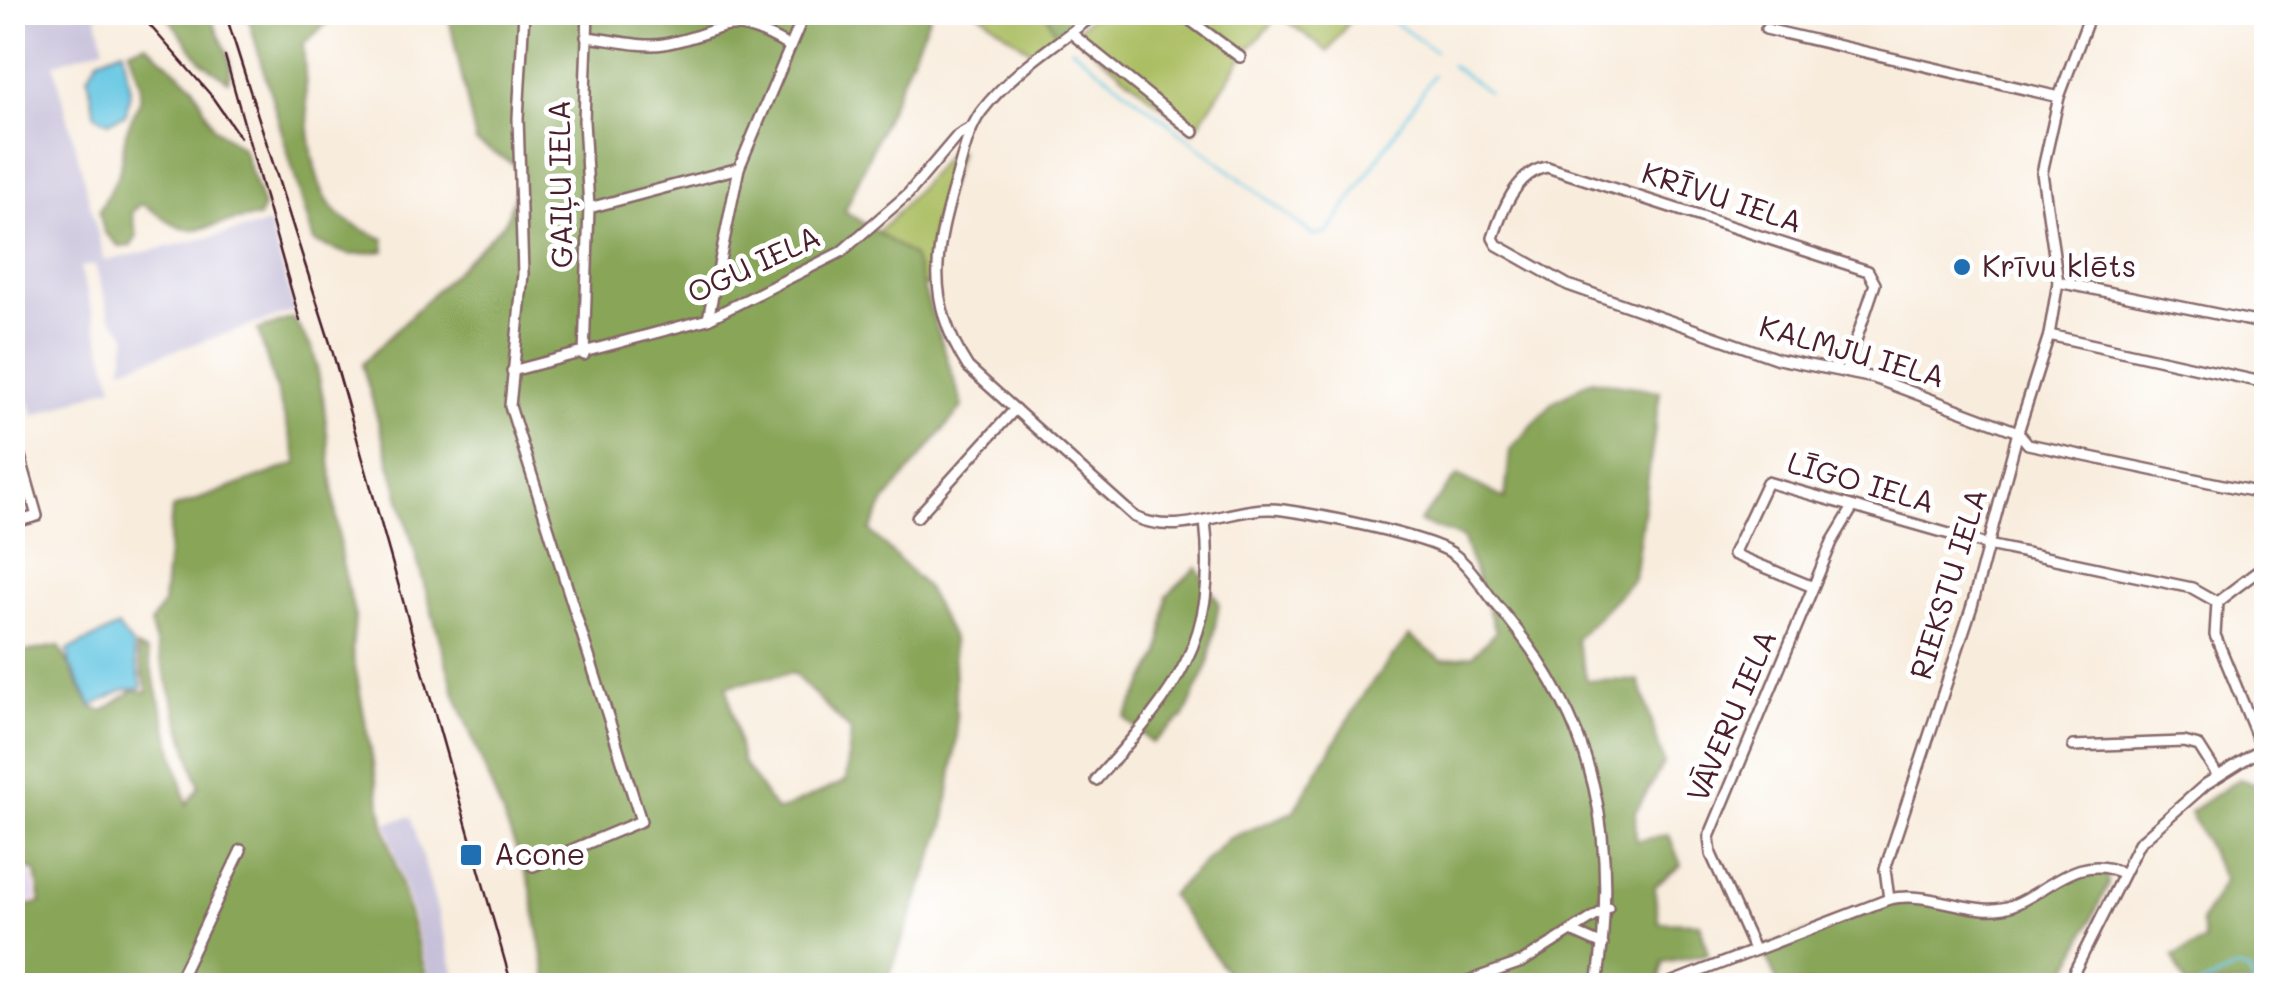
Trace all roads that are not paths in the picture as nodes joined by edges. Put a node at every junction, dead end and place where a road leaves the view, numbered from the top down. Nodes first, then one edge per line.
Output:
1 (524, 12) edge
2 (588, 12) edge
3 (805, 12) edge
4 (1098, 12) edge
5 (1180, 12) edge
6 (2091, 12) edge
7 (1766, 29) dead end
8 (1071, 33) junction
9 (586, 37) junction
10 (790, 47) junction
11 (1240, 57) dead end
12 (2059, 97) junction
13 (972, 128) junction
14 (1194, 132) dead end
15 (738, 168) junction
16 (589, 208) junction
17 (1494, 238) joint
18 (2058, 282) junction
19 (708, 319) junction
20 (2266, 324) edge
21 (2050, 335) junction
22 (584, 355) junction
23 (1846, 370) junction
24 (512, 372) junction
25 (2266, 384) edge
26 (1014, 409) junction
27 (12, 428) edge
28 (2018, 432) junction
29 (2266, 494) edge
30 (1853, 507) junction
31 (916, 517) dead end
32 (1205, 520) junction
33 (12, 523) edge
34 (1988, 545) junction
35 (2266, 566) edge
36 (1814, 587) junction
37 (2217, 602) junction
38 (2073, 746) dead end
39 (2218, 776) junction
40 (1096, 780) dead end
41 (241, 850) dead end
42 (533, 866) dead end
43 (2122, 872) junction
44 (1889, 898) junction
45 (1608, 908) junction
46 (1571, 931) junction
47 (1603, 945) junction
48 (1753, 947) junction
49 (176, 986) edge
50 (1453, 986) edge
51 (1596, 986) edge
52 (1662, 986) edge
53 (2066, 986) edge

1 - 24 street
2 - 9 street, GAIĻU IELA
3 - 10 street
4 - 8 street
5 - 11 street
6 - 12 street, RIEKSTU IELA
7 - 12 street
8 - 13 street
8 - 14 street
9 - 10 street
9 - 16 street, GAIĻU IELA
10 - 15 street
12 - 18 street, RIEKSTU IELA
13 - 19 street, OGU IELA
13 - 26 street
15 - 16 street
15 - 19 street
16 - 22 street, GAIĻU IELA
17 - 23 street, KALMJU IELA
17 - 23 street, KRĪVU IELA
18 - 20 street
18 - 21 street, RIEKSTU IELA
19 - 22 street, OGU IELA
21 - 25 street
21 - 28 street, RIEKSTU IELA
22 - 24 street, OGU IELA
23 - 28 street, KALMJU IELA
24 - 42 street
26 - 31 street
26 - 32 street
27 - 33 street
28 - 29 street, KALMJU IELA
28 - 34 street, RIEKSTU IELA
30 - 34 street, LĪGO IELA
30 - 36 street, VĀVERU IELA
30 - 36 street, LĪGO IELA
32 - 40 street
32 - 45 street
34 - 37 street, LĪGO IELA
34 - 44 street, RIEKSTU IELA
35 - 37 street
36 - 48 street, VĀVERU IELA
37 - 39 street
38 - 39 street
39 - 43 street
41 - 49 street
43 - 44 street
43 - 53 street
44 - 48 street
45 - 46 street
45 - 47 street
46 - 47 street
46 - 50 street
47 - 51 street
48 - 52 street

